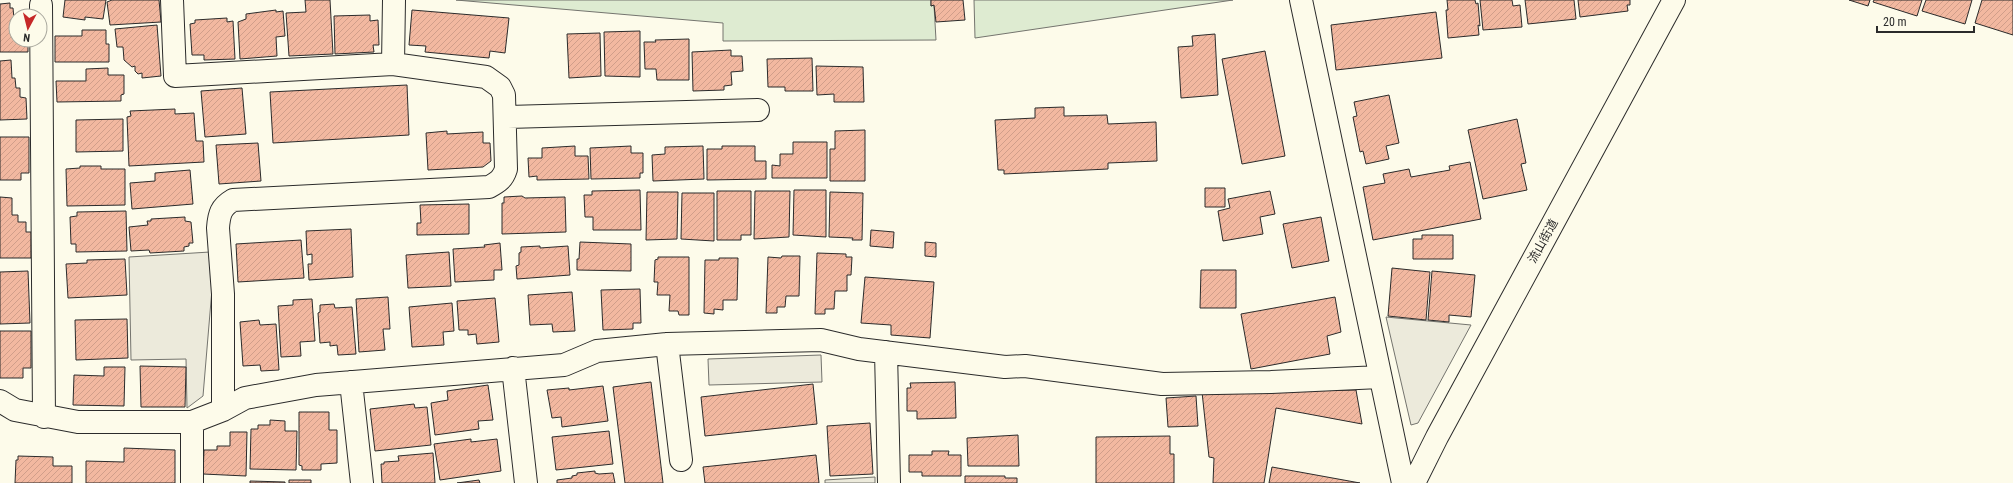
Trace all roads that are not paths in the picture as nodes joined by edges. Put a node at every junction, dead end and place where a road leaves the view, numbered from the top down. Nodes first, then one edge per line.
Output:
1 (172, 0) edge
2 (394, 0) edge
3 (1301, 0) edge
4 (1674, 0) edge
5 (41, 5) dead end
6 (393, 64) junction
7 (758, 110) dead end
8 (505, 117) junction
9 (667, 344) junction
10 (886, 352) junction
11 (514, 368) junction
12 (1380, 377) junction
13 (351, 382) junction
14 (0, 401) edge
15 (223, 410) junction
16 (44, 417) junction
17 (192, 422) junction
18 (681, 460) dead end
19 (192, 483) edge
20 (362, 483) edge
21 (526, 483) edge
22 (889, 483) edge
23 (1403, 483) edge
24 (1414, 483) edge

1 - 6 street
2 - 6 street
3 - 12 street
4 - 24 street, 流山街道
5 - 16 street
6 - 8 street
7 - 8 street
8 - 15 street
9 - 10 street
9 - 11 street
9 - 18 street
10 - 12 street
10 - 22 street
11 - 13 street
11 - 21 street
12 - 23 street
13 - 15 street
13 - 20 street
14 - 16 street
15 - 17 street
16 - 17 street
17 - 19 street

